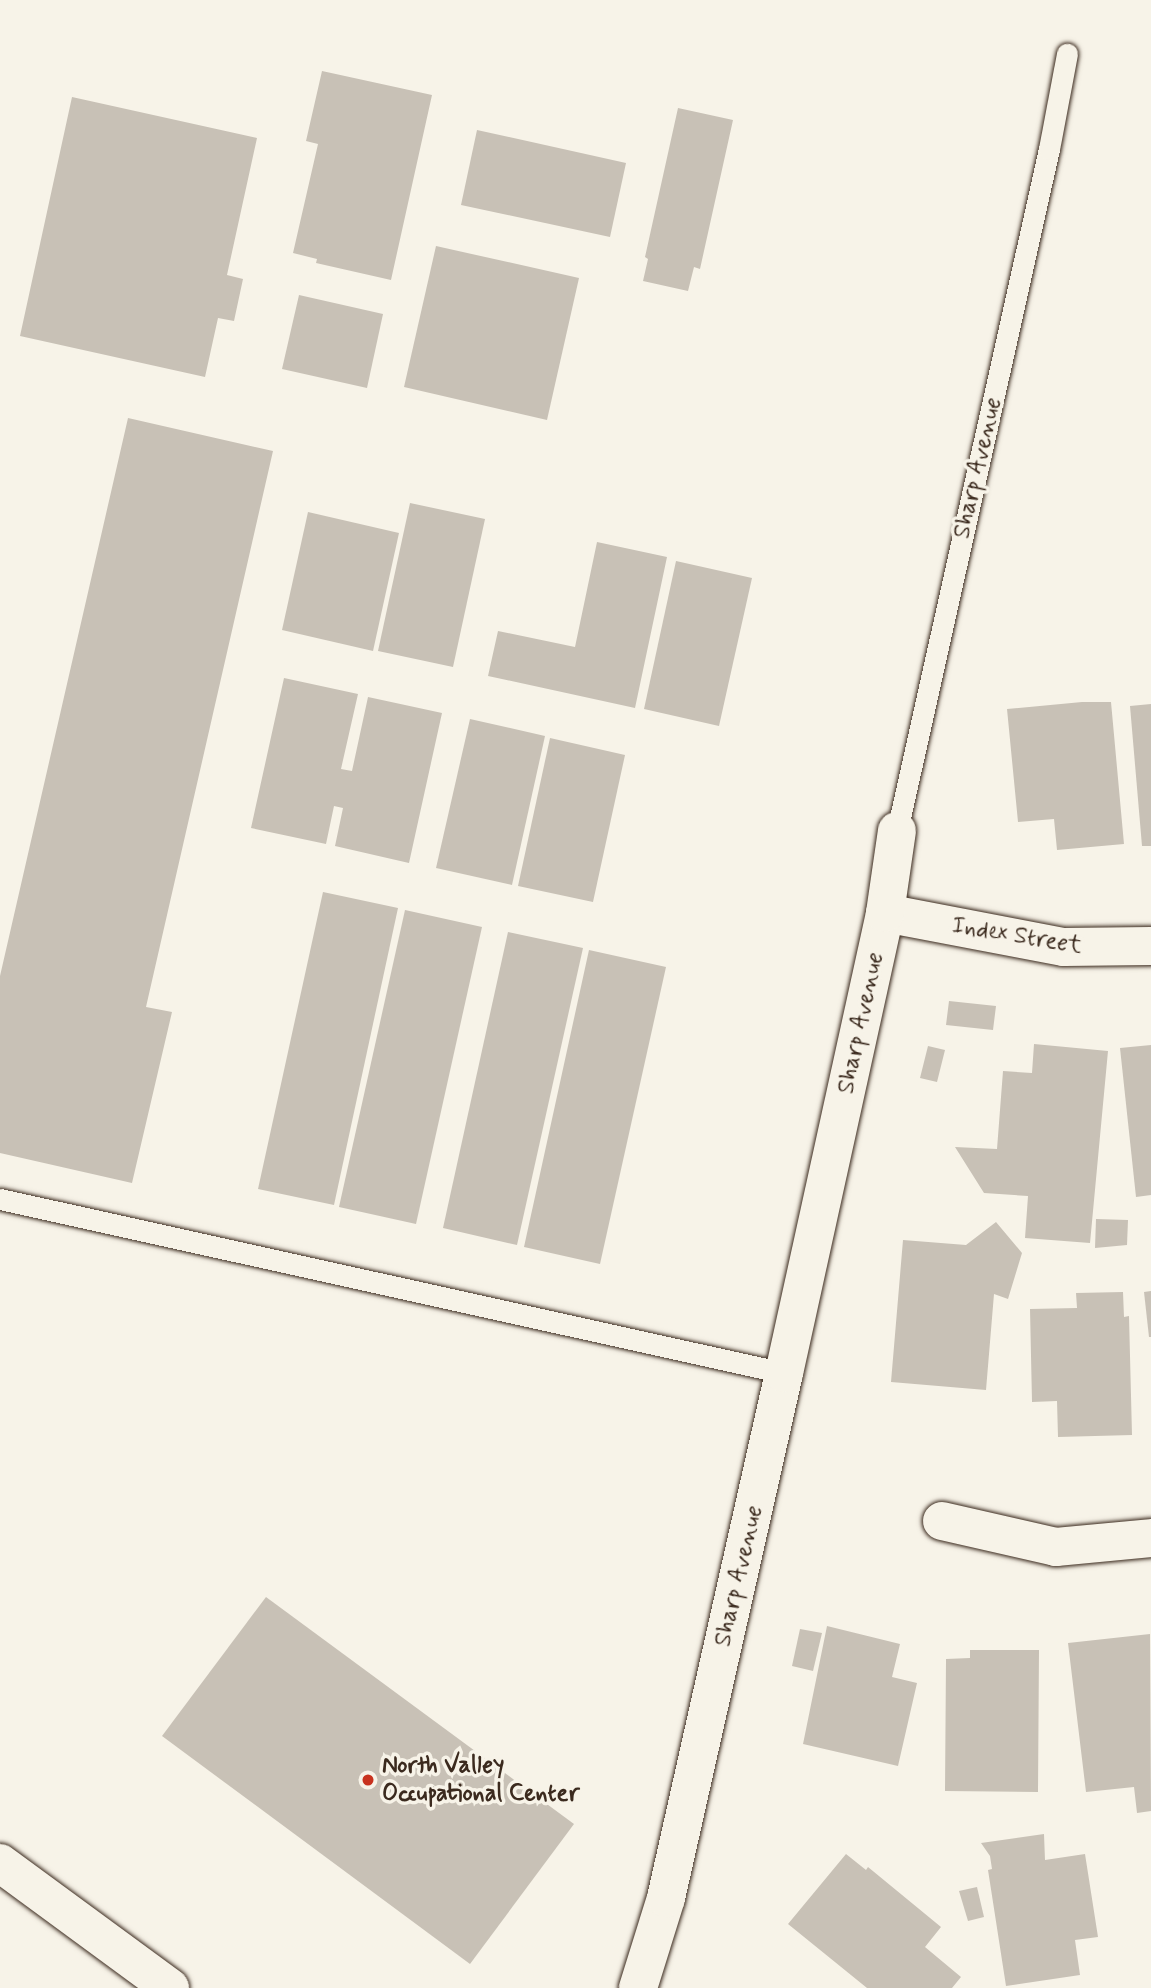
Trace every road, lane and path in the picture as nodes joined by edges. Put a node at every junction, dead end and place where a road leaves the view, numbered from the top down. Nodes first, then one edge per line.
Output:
1 (1067, 54) dead end
2 (897, 831) joint
3 (885, 913) junction
4 (1151, 946) edge
5 (0, 1199) edge
6 (784, 1373) junction
7 (942, 1521) dead end
8 (1151, 1538) edge
9 (0, 1863) edge
10 (158, 1985) edge
11 (638, 1988) edge

1 - 2 lane, Sharp Avenue
2 - 3 street, Sharp Avenue
3 - 4 street, Index Street
3 - 6 street, Sharp Avenue
5 - 6 lane
6 - 11 street, Sharp Avenue
7 - 8 street
9 - 10 street

